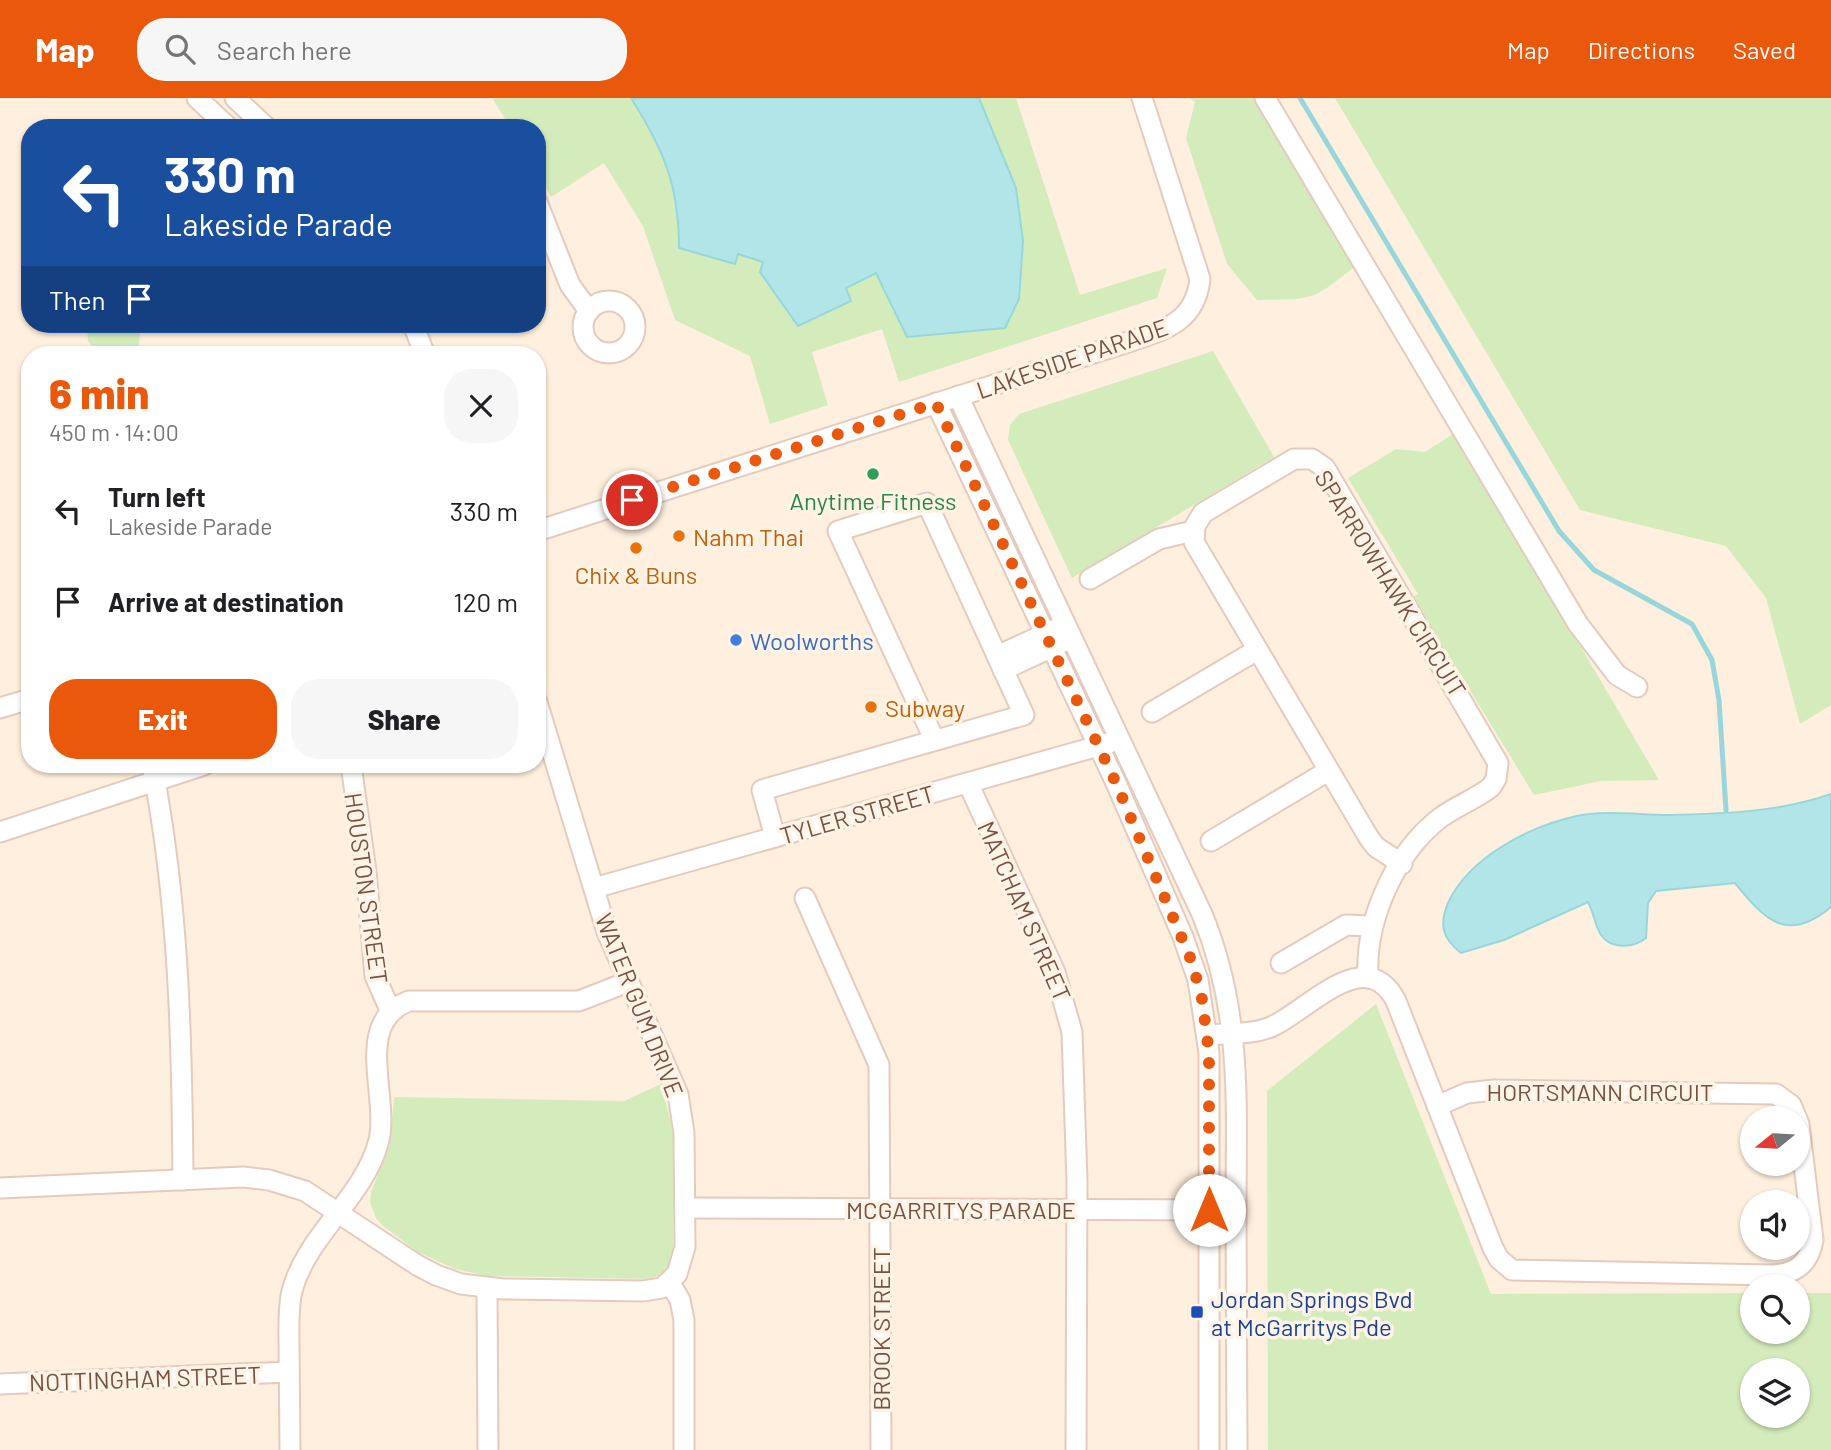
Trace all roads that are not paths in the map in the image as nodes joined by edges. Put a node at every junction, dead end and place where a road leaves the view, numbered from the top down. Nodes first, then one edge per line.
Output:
1 (197, 98) edge
2 (235, 98) edge
3 (1142, 98) edge
4 (1265, 98) edge
5 (219, 119) edge
6 (257, 119) edge
7 (546, 225) edge
8 (589, 311) dead end
9 (958, 396) junction
10 (936, 403) junction
11 (546, 528) edge
12 (1193, 531) junction
13 (1090, 579) dead end
14 (1070, 630) junction
15 (1049, 640) junction
16 (1257, 650) junction
17 (1000, 663) junction
18 (1637, 687) dead end
19 (21, 702) edge
20 (0, 708) edge
21 (1152, 712) dead end
22 (546, 731) edge
23 (934, 739) junction
24 (1121, 740) junction
25 (1098, 746) junction
26 (1328, 771) junction
27 (153, 773) edge
28 (352, 773) edge
29 (968, 783) junction
30 (0, 832) edge
31 (775, 837) junction
32 (1211, 841) dead end
33 (1402, 864) junction
34 (594, 888) junction
35 (805, 898) dead end
36 (1371, 926) junction
37 (1281, 964) dead end
38 (1368, 976) junction
39 (628, 982) junction
40 (390, 1010) junction
41 (1234, 1032) junction
42 (1208, 1035) junction
43 (1437, 1106) junction
44 (183, 1180) junction
45 (0, 1188) edge
46 (685, 1208) junction
47 (880, 1209) junction
48 (1077, 1210) junction
49 (1209, 1210) junction
50 (1236, 1211) junction
51 (339, 1212) junction
52 (670, 1283) junction
53 (487, 1289) junction
54 (289, 1372) junction
55 (0, 1384) edge
56 (290, 1450) edge
57 (488, 1450) edge
58 (684, 1450) edge
59 (881, 1450) edge
60 (1076, 1450) edge
61 (1209, 1450) edge
62 (1237, 1450) edge

1 - 5 street
2 - 6 street
3 - 9 street, LAKESIDE PARADE
4 - 18 street
7 - 8 street
9 - 10 street, LAKESIDE PARADE
9 - 14 street
10 - 11 street, LAKESIDE PARADE
10 - 15 street
12 - 13 street
12 - 16 street
12 - 33 street, SPARROWHAWK CIRCUIT
14 - 15 street
14 - 24 street
15 - 17 street
15 - 25 street
16 - 21 street
16 - 26 street
17 - 23 street
17 - 23 street
19 - 20 street
22 - 34 street, WATER GUM DRIVE
23 - 31 street
24 - 25 street, TYLER STREET
24 - 41 street
25 - 29 street, TYLER STREET
25 - 42 street
26 - 32 street
26 - 33 street
27 - 30 street
27 - 44 street
28 - 40 street, HOUSTON STREET
29 - 31 street, TYLER STREET
29 - 48 street, MATCHAM STREET
31 - 34 street, TYLER STREET
33 - 36 street, SPARROWHAWK CIRCUIT
34 - 39 street, WATER GUM DRIVE
35 - 47 street, BROOK STREET
36 - 37 street
36 - 38 street, SPARROWHAWK CIRCUIT
38 - 41 street
38 - 43 street, HORTSMANN CIRCUIT
39 - 40 street
39 - 46 street, WATER GUM DRIVE
40 - 51 street
41 - 42 street
41 - 50 street
42 - 49 street
43 - 43 street, HORTSMANN CIRCUIT
44 - 45 street
44 - 51 street
46 - 47 street, MCGARRITYS PARADE
46 - 52 street, WATER GUM DRIVE
47 - 48 street, MCGARRITYS PARADE
47 - 59 street, BROOK STREET
48 - 49 street, MCGARRITYS PARADE
48 - 60 street, MATCHAM STREET
49 - 50 street, MCGARRITYS PARADE
49 - 61 street
50 - 62 street
51 - 53 street
51 - 54 street
52 - 53 street
52 - 58 street
53 - 57 street
54 - 55 street, NOTTINGHAM STREET
54 - 56 street

